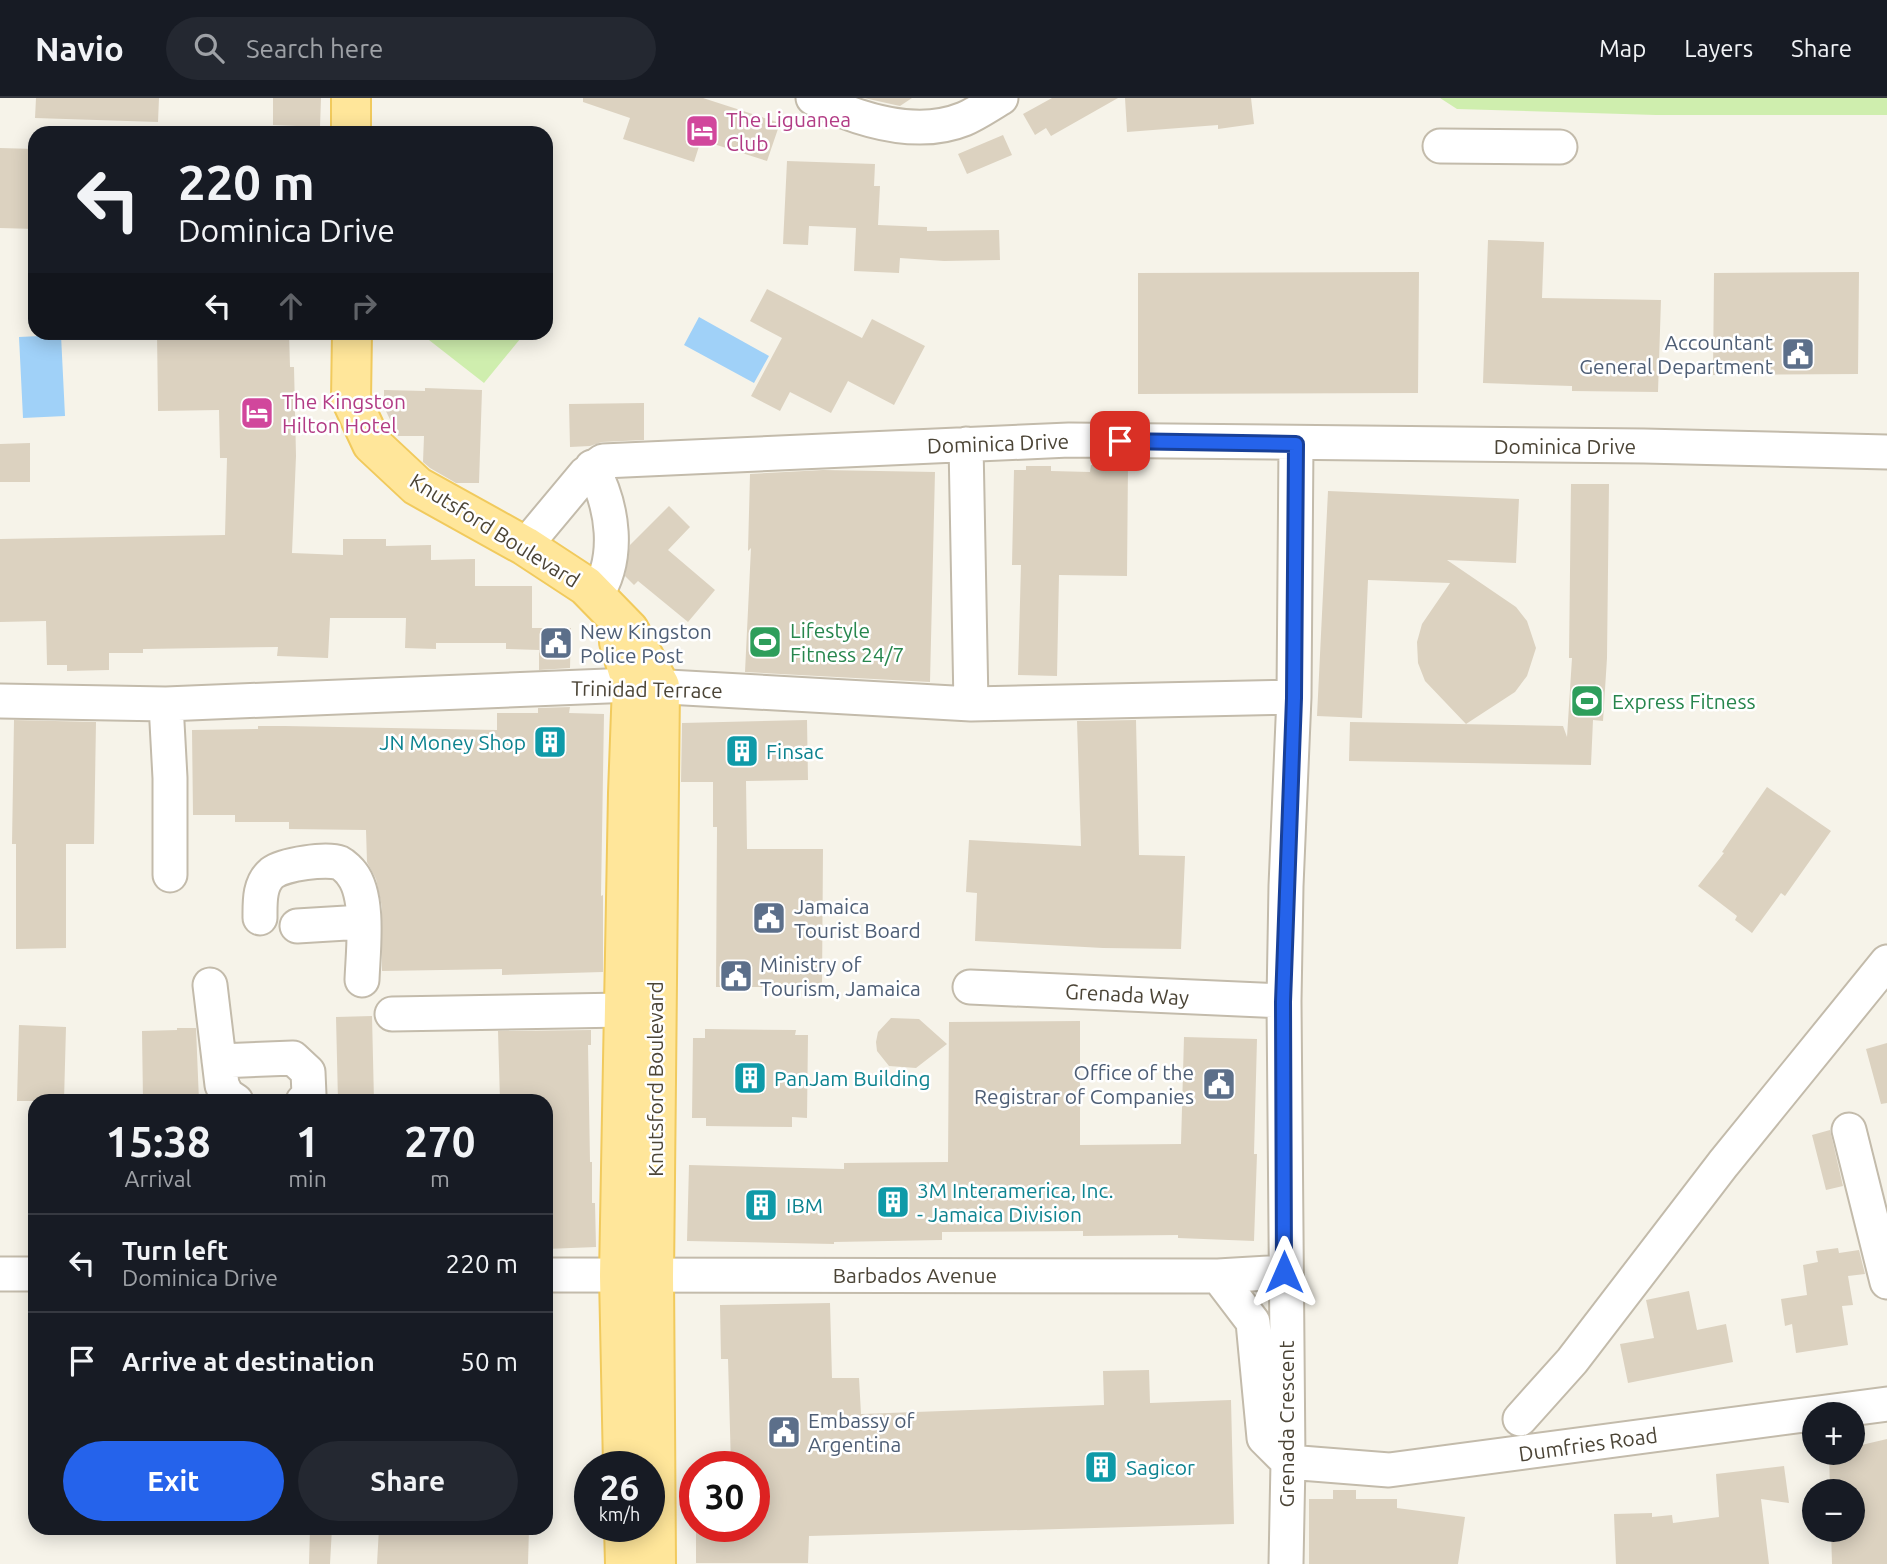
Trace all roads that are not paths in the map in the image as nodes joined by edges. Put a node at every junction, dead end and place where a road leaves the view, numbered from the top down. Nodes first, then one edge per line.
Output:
1 (351, 98) edge
2 (813, 98) edge
3 (1001, 98) edge
4 (351, 126) edge
5 (1440, 146) dead end
6 (1560, 147) dead end
7 (352, 340) edge
8 (966, 444) junction
9 (1296, 444) junction
10 (1887, 452) edge
11 (592, 467) junction
12 (525, 546) junction
13 (602, 603) junction
14 (646, 685) junction
15 (1294, 698) junction
16 (0, 701) edge
17 (166, 704) junction
18 (971, 704) junction
19 (170, 875) dead end
20 (260, 918) dead end
21 (363, 922) junction
22 (298, 926) dead end
23 (1887, 962) edge
24 (362, 980) dead end
25 (210, 985) dead end
26 (970, 987) dead end
27 (1283, 1002) junction
28 (624, 1010) junction
29 (392, 1014) dead end
30 (219, 1061) junction
31 (226, 1094) edge
32 (309, 1094) edge
33 (1849, 1130) dead end
34 (0, 1263) edge
35 (1284, 1272) junction
36 (28, 1274) edge
37 (553, 1275) edge
38 (0, 1276) edge
39 (636, 1276) junction
40 (1218, 1276) junction
41 (1887, 1282) edge
42 (1887, 1404) edge
43 (1520, 1419) dead end
44 (624, 1451) edge
45 (1288, 1462) junction
46 (624, 1542) edge
47 (625, 1564) edge
48 (656, 1564) edge
49 (1286, 1564) edge

1 - 4 main road
2 - 3 street
5 - 6 street
7 - 12 main road, Knutsford Boulevard
8 - 9 street, Dominica Drive
8 - 11 street, Dominica Drive
8 - 18 street
9 - 10 street, Dominica Drive
9 - 15 street, Grenada Crescent
11 - 12 street
11 - 13 street
12 - 13 main road, Knutsford Boulevard
13 - 14 main road, Knutsford Boulevard
14 - 17 street, Trinidad Terrace
14 - 18 street, Trinidad Terrace
14 - 28 main road, Knutsford Boulevard
14 - 39 main road, Knutsford Boulevard
15 - 18 street, Trinidad Terrace
15 - 27 street, Grenada Crescent
16 - 17 street, Trinidad Terrace
17 - 19 street
20 - 21 street
21 - 22 street
21 - 24 street
23 - 43 street
25 - 30 street
26 - 27 street, Grenada Way
27 - 35 street, Grenada Crescent
28 - 29 street
28 - 39 main road, Knutsford Boulevard
30 - 31 street
30 - 32 street
33 - 41 street
34 - 38 street
35 - 40 street, Barbados Avenue
35 - 45 street, Grenada Crescent
36 - 38 street
37 - 39 street, Barbados Avenue
39 - 40 street, Barbados Avenue
39 - 44 main road, Knutsford Boulevard
39 - 48 main road, Knutsford Boulevard
40 - 45 street
42 - 45 street, Dumfries Road
45 - 49 street, Grenada Crescent
46 - 47 main road

